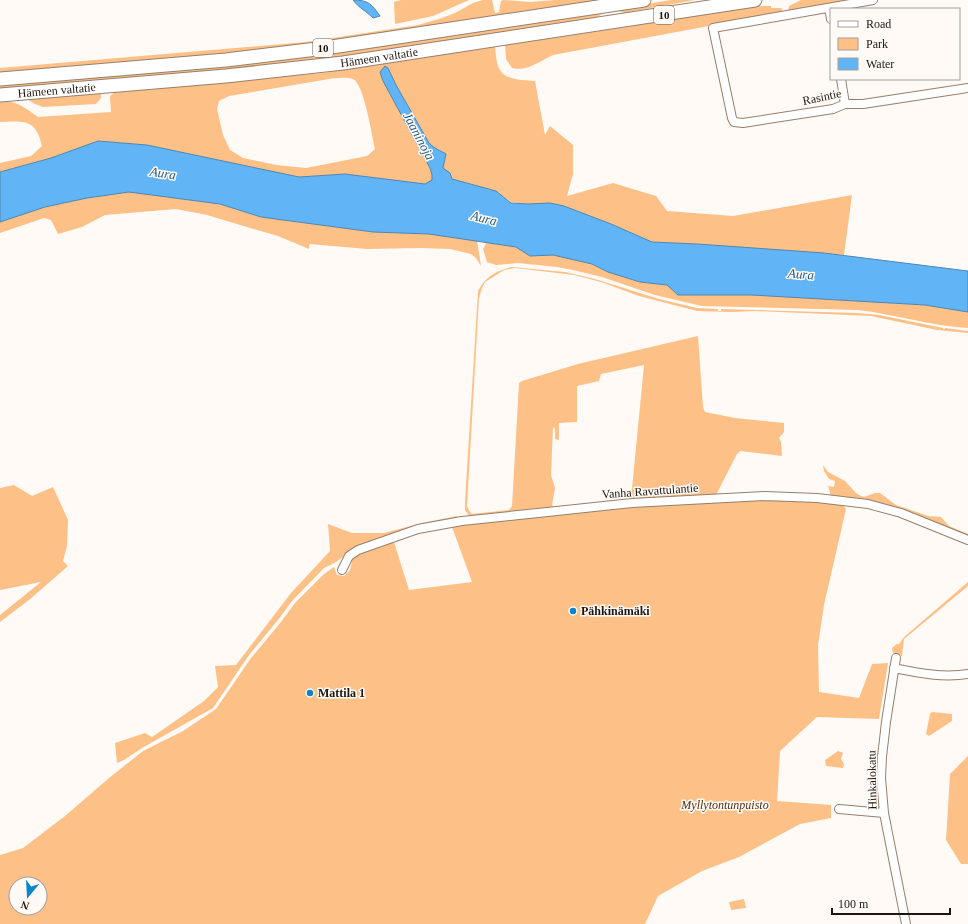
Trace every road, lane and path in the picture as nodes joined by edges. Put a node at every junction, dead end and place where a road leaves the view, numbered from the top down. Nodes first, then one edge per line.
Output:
1 (644, 0) edge
2 (755, 0) edge
3 (873, 0) edge
4 (829, 8) junction
5 (830, 14) edge
6 (0, 79) edge
7 (841, 80) edge
8 (968, 88) edge
9 (0, 95) edge
10 (845, 104) junction
11 (968, 540) edge
12 (342, 570) dead end
13 (896, 658) dead end
14 (894, 668) junction
15 (968, 674) edge
16 (839, 809) dead end
17 (884, 813) junction
18 (906, 924) edge

1 - 6 highway, Hämeen valtatie / 10
2 - 9 highway, Hämeen valtatie / 10
3 - 4 street
4 - 5 street
4 - 10 street, Rasintie
7 - 10 street
8 - 10 street, Rasintie
11 - 12 street, Vanha Ravattulantie
13 - 14 street, Hinkalokatu
14 - 15 street
14 - 17 street, Hinkalokatu
16 - 17 street
17 - 18 street, Hinkalokatu

